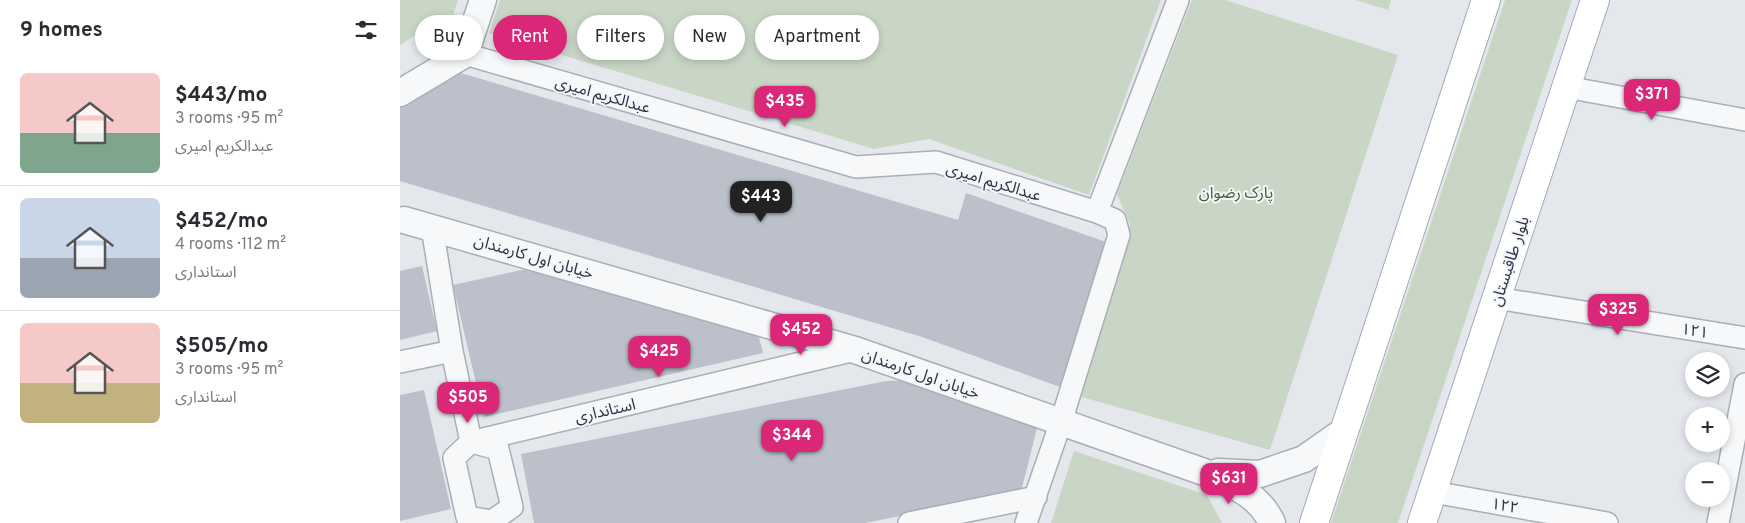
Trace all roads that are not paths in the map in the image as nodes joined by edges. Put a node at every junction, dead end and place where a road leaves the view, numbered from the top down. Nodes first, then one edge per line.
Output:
1 (482, 0) edge
2 (1178, 0) edge
3 (1486, 0) edge
4 (1595, 0) edge
5 (477, 15) edge
6 (483, 59) edge
7 (455, 60) edge
8 (1566, 87) junction
9 (400, 92) edge
10 (1745, 120) edge
11 (1097, 212) junction
12 (401, 216) edge
13 (432, 227) junction
14 (1496, 298) junction
15 (1745, 338) edge
16 (452, 350) junction
17 (855, 350) junction
18 (400, 362) edge
19 (1745, 384) edge
20 (1061, 422) junction
21 (1344, 431) junction
22 (472, 442) junction
23 (1204, 472) junction
24 (1432, 492) junction
25 (1036, 497) junction
26 (489, 522) edge
27 (909, 523) edge
28 (1026, 523) edge
29 (1272, 523) edge
30 (1314, 523) edge
31 (1422, 523) edge
32 (1607, 523) edge
33 (1718, 523) edge

1 - 5 street
2 - 11 street
3 - 21 main road
4 - 8 main road, بلوار طاقبستان
6 - 11 street, عبدالکریم امیری
7 - 9 street
8 - 10 street
8 - 14 main road, بلوار طاقبستان
11 - 20 street, عبدالکریم امیری
12 - 13 street, خیابان اول کارمندان
13 - 16 street
13 - 17 street, خیابان اول کارمندان
14 - 15 street, ۱۲۱
14 - 24 main road, بلوار طاقبستان
16 - 18 street
16 - 22 street
17 - 20 street, خیابان اول کارمندان
17 - 22 street, استانداری
19 - 33 street
20 - 23 street, خیابان اول کارمندان
20 - 25 street
21 - 23 street
21 - 30 main road
22 - 26 street
22 - 26 street
23 - 29 street
24 - 31 main road, بلوار طاقبستان
24 - 32 street, ۱۲۲
25 - 27 street
25 - 28 street

